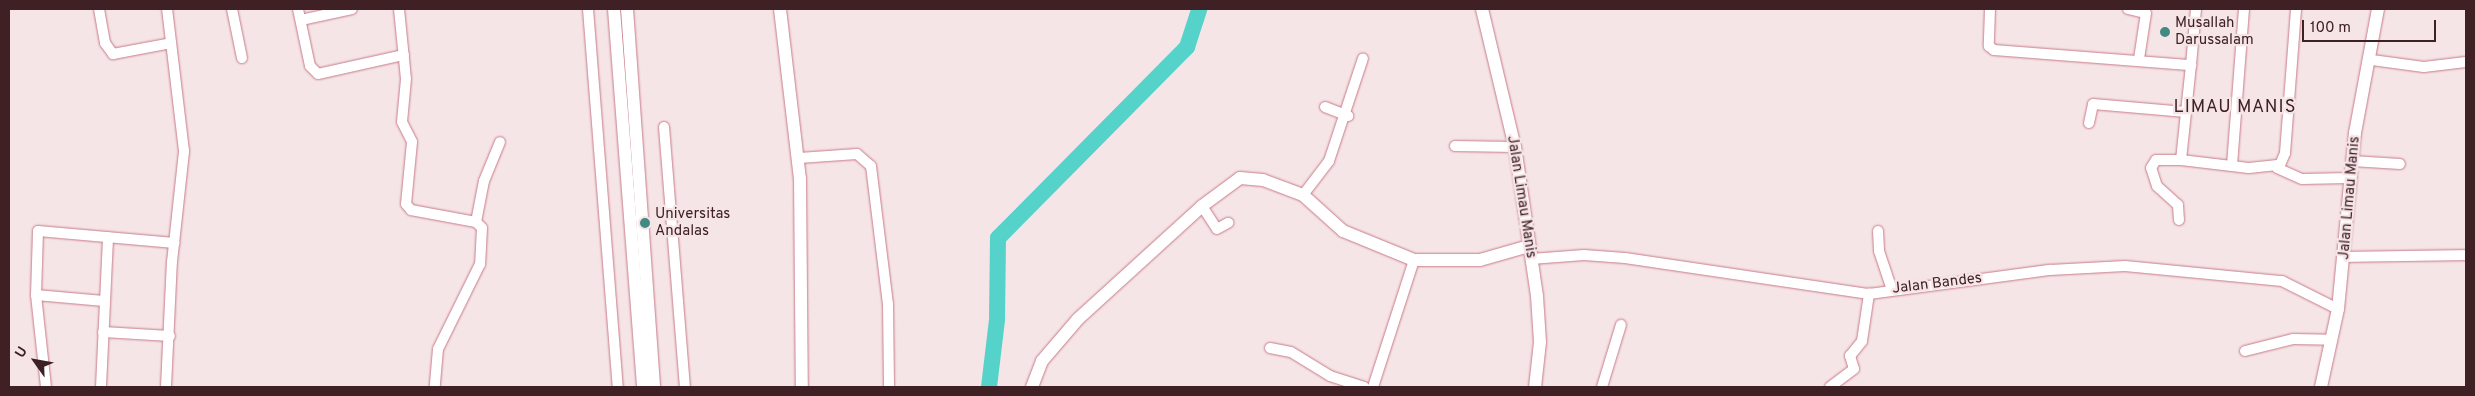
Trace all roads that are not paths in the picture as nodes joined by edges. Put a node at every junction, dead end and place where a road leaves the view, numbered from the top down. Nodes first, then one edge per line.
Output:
1 (100, 9) edge
2 (168, 9) edge
3 (232, 9) edge
4 (298, 9) edge
5 (352, 9) edge
6 (399, 9) edge
7 (588, 9) edge
8 (614, 9) edge
9 (627, 9) edge
10 (780, 9) edge
11 (1482, 9) edge
12 (1990, 9) edge
13 (2128, 9) edge
14 (2143, 9) edge
15 (2196, 9) edge
16 (2244, 9) edge
17 (2296, 9) edge
18 (2378, 9) edge
19 (301, 20) junction
20 (171, 43) junction
21 (404, 55) junction
22 (242, 58) dead end
23 (1363, 58) dead end
24 (2140, 59) junction
25 (2372, 60) junction
26 (2466, 62) edge
27 (2191, 64) junction
28 (1325, 107) dead end
29 (2186, 112) junction
30 (1348, 116) junction
31 (2089, 123) dead end
32 (664, 127) dead end
33 (500, 142) dead end
34 (1455, 146) dead end
35 (1514, 146) junction
36 (799, 158) junction
37 (2181, 160) junction
38 (2352, 161) junction
39 (2400, 164) dead end
40 (2232, 165) junction
41 (2277, 168) junction
42 (2350, 178) junction
43 (1304, 196) junction
44 (1202, 206) junction
45 (2179, 220) dead end
46 (476, 222) junction
47 (1228, 223) dead end
48 (1878, 231) dead end
49 (108, 237) junction
50 (174, 242) junction
51 (1529, 246) junction
52 (2466, 255) edge
53 (2345, 257) junction
54 (1531, 259) junction
55 (1414, 260) junction
56 (1892, 290) junction
57 (36, 294) junction
58 (1869, 294) junction
59 (104, 301) junction
60 (2338, 309) junction
61 (1622, 325) dead end
62 (103, 332) junction
63 (170, 336) junction
64 (2332, 340) junction
65 (1270, 348) dead end
66 (2245, 351) dead end
67 (46, 387) edge
68 (101, 387) edge
69 (166, 387) edge
70 (435, 387) edge
71 (618, 387) edge
72 (643, 387) edge
73 (654, 387) edge
74 (685, 387) edge
75 (802, 387) edge
76 (889, 387) edge
77 (1033, 387) edge
78 (1364, 387) edge
79 (1373, 387) edge
80 (1535, 387) edge
81 (1602, 387) edge
82 (1830, 387) edge
83 (2321, 387) edge

1 - 20 street
2 - 20 street
3 - 22 street
4 - 19 street
5 - 19 street
6 - 21 street
7 - 71 street
8 - 72 street
9 - 73 street
10 - 36 street
11 - 35 street, Jalan Limau Manis
12 - 24 street
13 - 14 street
14 - 24 street
15 - 27 street
16 - 40 street
17 - 41 street
18 - 25 street, Jalan Limau Manis
19 - 21 street
20 - 50 street
21 - 46 street
23 - 30 street
24 - 27 street
25 - 26 street
25 - 38 street, Jalan Limau Manis
27 - 29 street
28 - 30 street
29 - 31 street
29 - 37 street
30 - 43 street
32 - 74 street
33 - 46 street
34 - 35 street
35 - 51 street, Jalan Limau Manis
36 - 75 street
36 - 76 street
37 - 40 street
37 - 45 street
38 - 39 street
38 - 42 street, Jalan Limau Manis
40 - 41 street
41 - 42 street
42 - 53 street, Jalan Limau Manis
43 - 44 street
43 - 55 street
44 - 47 street
44 - 77 street
46 - 70 street
48 - 56 street
49 - 50 street
49 - 57 street
49 - 59 street
50 - 63 street
51 - 54 street, Jalan Limau Manis
51 - 55 street
52 - 53 street
53 - 60 street, Jalan Limau Manis
54 - 58 street, Jalan Bandes
54 - 80 street, Jalan Limau Manis
55 - 79 street
56 - 58 street, Jalan Bandes
56 - 60 street, Jalan Bandes
57 - 59 street
57 - 67 street
58 - 82 street
59 - 62 street
60 - 64 street, Jalan Limau Manis
61 - 81 street
62 - 63 street
62 - 68 street
63 - 69 street
64 - 66 street
64 - 83 street, Jalan Limau Manis
65 - 78 street

